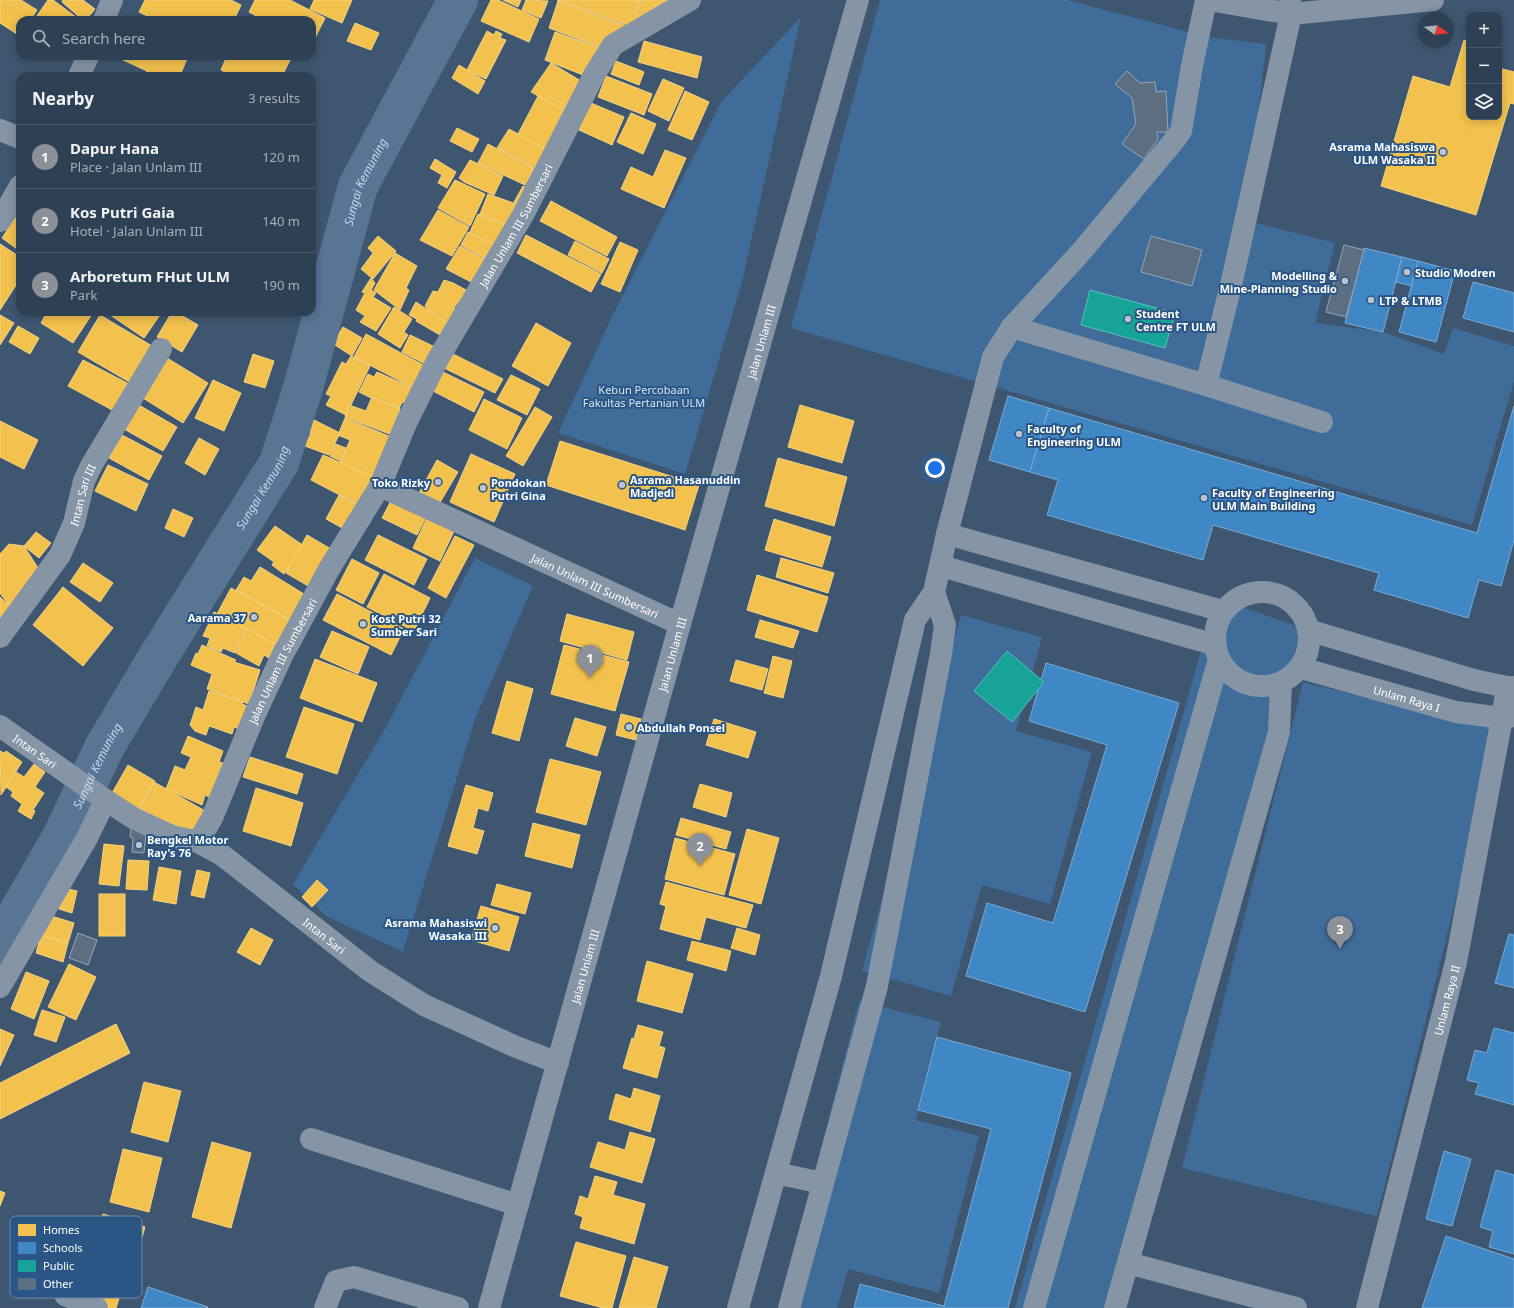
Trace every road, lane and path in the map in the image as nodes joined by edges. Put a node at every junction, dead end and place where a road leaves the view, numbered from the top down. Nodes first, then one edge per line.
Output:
1 (112, 0) edge
2 (690, 0) edge
3 (858, 0) edge
4 (1206, 0) edge
5 (1209, 0) edge
6 (1433, 0) edge
7 (1290, 7) edge
8 (106, 16) edge
9 (86, 60) edge
10 (81, 72) edge
11 (0, 130) edge
12 (16, 136) edge
13 (16, 193) edge
14 (0, 221) edge
15 (1012, 327) junction
16 (161, 349) dead end
17 (1206, 385) junction
18 (1322, 422) dead end
19 (380, 486) junction
20 (947, 534) junction
21 (940, 566) junction
22 (934, 592) junction
23 (1224, 611) junction
24 (680, 624) junction
25 (1308, 630) junction
26 (0, 637) edge
27 (1218, 652) junction
28 (1301, 668) junction
29 (1281, 683) junction
30 (1510, 687) edge
31 (1508, 717) edge
32 (0, 726) edge
33 (101, 797) junction
34 (198, 842) junction
35 (0, 987) edge
36 (558, 1063) junction
37 (311, 1139) dead end
38 (776, 1173) junction
39 (822, 1183) junction
40 (518, 1205) junction
41 (1128, 1263) junction
42 (72, 1298) edge
43 (98, 1308) edge
44 (325, 1308) edge
45 (458, 1308) edge
46 (489, 1308) edge
47 (738, 1308) edge
48 (789, 1308) edge
49 (1034, 1308) edge
50 (1115, 1308) edge
51 (1296, 1308) edge
52 (1366, 1308) edge

1 - 8 street
2 - 19 street, Jalan Unlam III Sumbersari
3 - 24 street, Jalan Unlam III
4 - 15 street
5 - 7 street
6 - 7 street
7 - 17 street
9 - 10 street
11 - 12 street
13 - 14 street
15 - 17 street
15 - 20 street
16 - 26 street, Intan Sari III
17 - 18 street
19 - 24 street, Jalan Unlam III Sumbersari
19 - 34 street, Jalan Unlam III Sumbersari
20 - 21 street
20 - 23 street
21 - 22 street
21 - 27 street
22 - 38 street
22 - 39 street
23 - 25 street
23 - 27 street
24 - 36 street, Jalan Unlam III
25 - 28 street
25 - 30 street
27 - 29 street
27 - 49 street
28 - 29 street
28 - 31 street, Unlam Raya I
29 - 41 street
30 - 31 street, Unlam Raya II
31 - 52 street, Unlam Raya II
32 - 33 street, Intan Sari
33 - 34 street, Intan Sari
33 - 35 street
34 - 36 street, Intan Sari
36 - 40 street, Jalan Unlam III
37 - 40 street
38 - 39 street
38 - 47 street
39 - 48 street
40 - 46 street, Jalan Unlam III
41 - 50 street
41 - 51 street
42 - 43 street
44 - 45 street

